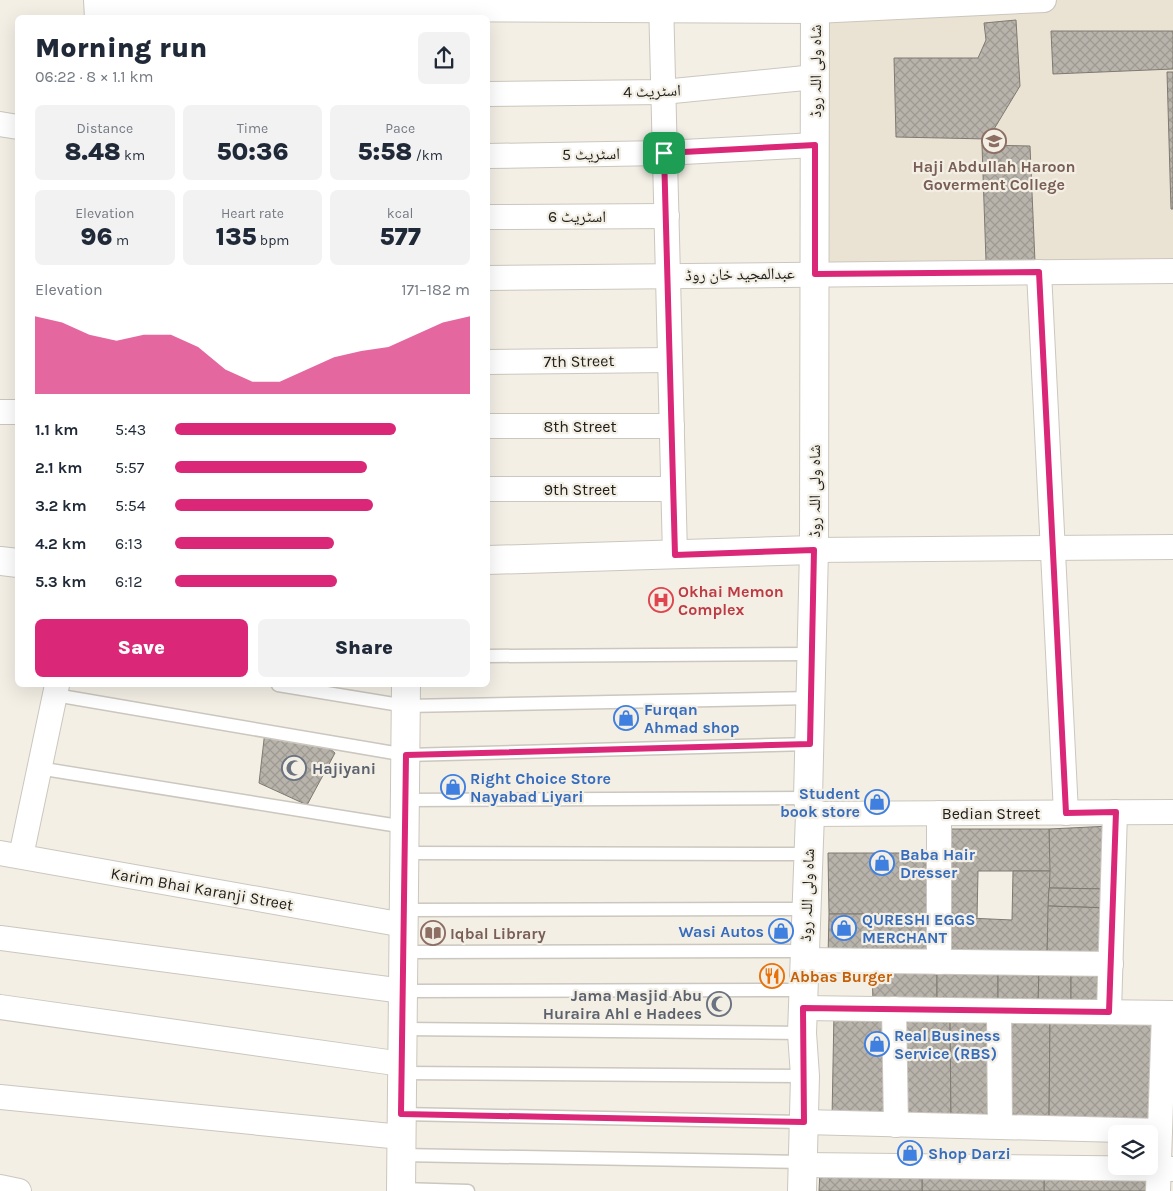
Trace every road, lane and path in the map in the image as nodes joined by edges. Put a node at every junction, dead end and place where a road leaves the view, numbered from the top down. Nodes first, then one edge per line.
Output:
1 (1044, 0) edge
2 (379, 4) edge
3 (661, 5) edge
4 (815, 6) edge
5 (99, 9) edge
6 (815, 78) junction
7 (663, 92) junction
8 (490, 94) edge
9 (0, 124) edge
10 (15, 126) edge
11 (815, 145) junction
12 (664, 153) junction
13 (490, 156) edge
14 (667, 216) junction
15 (490, 217) edge
16 (1173, 271) edge
17 (1039, 272) junction
18 (815, 274) junction
19 (668, 275) junction
20 (490, 278) edge
21 (670, 360) junction
22 (490, 362) edge
23 (0, 412) edge
24 (15, 412) edge
25 (490, 426) edge
26 (672, 426) junction
27 (490, 489) edge
28 (673, 489) junction
29 (1173, 547) edge
30 (1053, 548) junction
31 (814, 550) junction
32 (675, 555) junction
33 (490, 560) edge
34 (0, 561) edge
35 (15, 563) edge
36 (812, 654) junction
37 (490, 656) edge
38 (304, 687) edge
39 (56, 690) edge
40 (406, 695) edge
41 (811, 698) junction
42 (810, 744) junction
43 (406, 755) junction
44 (38, 768) junction
45 (405, 800) junction
46 (809, 806) junction
47 (1116, 812) junction
48 (1173, 812) edge
49 (939, 813) junction
50 (1066, 813) junction
51 (405, 826) junction
52 (404, 853) junction
53 (11, 854) edge
54 (808, 854) junction
55 (807, 909) junction
56 (404, 917) junction
57 (0, 938) edge
58 (403, 952) junction
59 (805, 956) junction
60 (939, 962) junction
61 (1111, 964) junction
62 (403, 990) junction
63 (0, 1008) edge
64 (894, 1009) junction
65 (803, 1010) junction
66 (999, 1011) junction
67 (1109, 1012) junction
68 (1169, 1013) edge
69 (402, 1029) junction
70 (402, 1068) junction
71 (804, 1076) junction
72 (0, 1097) edge
73 (804, 1122) junction
74 (896, 1124) junction
75 (1000, 1127) junction
76 (1160, 1131) junction
77 (401, 1135) junction
78 (803, 1173) edge
79 (1164, 1176) edge
80 (0, 1187) edge
81 (401, 1190) edge
82 (19, 1191) edge
83 (468, 1191) edge

1 - 4 street
2 - 3 street
2 - 5 street
3 - 4 street
3 - 7 street
4 - 6 street, شاہ ولی اللہ روڈ
6 - 7 street, اسٹریٹ 4
6 - 11 street, شاہ ولی اللہ روڈ
7 - 8 street, اسٹریٹ 4
7 - 12 street
9 - 10 street
11 - 12 street, اسٹریٹ 5
11 - 18 street, شاہ ولی اللہ روڈ
12 - 13 street, اسٹریٹ 5
12 - 14 street
14 - 15 street, اسٹریٹ 6
14 - 19 street
16 - 17 street, عبدالمجید خان روڈ
17 - 18 street, عبدالمجید خان روڈ
17 - 30 street
18 - 19 street, عبدالمجید خان روڈ
18 - 31 street, شاہ ولی اللہ روڈ
19 - 20 street, عبدالمجید خان روڈ
19 - 21 street
21 - 22 street, 7th Street
21 - 26 street
23 - 24 street
25 - 26 street, 8th Street
26 - 28 street
27 - 28 street, 9th Street
28 - 32 street
29 - 30 street
30 - 31 street
30 - 50 street
31 - 32 street
31 - 36 street, شاہ ولی اللہ روڈ
32 - 33 street
34 - 35 street
36 - 37 lane
36 - 41 street, شاہ ولی اللہ روڈ
38 - 40 lane
39 - 43 lane
39 - 44 street
40 - 41 lane
40 - 43 street
41 - 42 street, شاہ ولی اللہ روڈ
42 - 43 lane
42 - 46 street, شاہ ولی اللہ روڈ
43 - 45 street
44 - 51 lane
44 - 53 street
45 - 46 lane
45 - 51 street
46 - 49 street, Bedian Street
46 - 54 street, شاہ ولی اللہ روڈ
47 - 48 street, Bedian Street
47 - 50 street, Bedian Street
47 - 61 street
49 - 50 street, Bedian Street
49 - 60 street
51 - 52 street
52 - 54 lane
52 - 56 street
53 - 56 street, Karim Bhai Karanji Street
54 - 55 street, شاہ ولی اللہ روڈ
55 - 56 lane
55 - 59 street, شاہ ولی اللہ روڈ
56 - 58 street
57 - 62 street
58 - 59 lane
58 - 62 street
59 - 60 street
59 - 65 street, شاہ ولی اللہ روڈ
60 - 61 street
61 - 67 street
62 - 65 lane
62 - 69 street
63 - 70 street
64 - 65 street
64 - 66 street
64 - 74 street
65 - 69 lane
65 - 71 street, شاہ ولی اللہ روڈ
66 - 67 street
66 - 75 street
67 - 68 street
68 - 76 street
69 - 70 street
70 - 71 lane
70 - 77 street
71 - 73 street, شاہ ولی اللہ روڈ
72 - 77 street
73 - 74 street
73 - 77 lane
73 - 78 street, شاہ ولی اللہ روڈ
74 - 75 street
75 - 76 street
76 - 79 street
77 - 78 lane
77 - 81 street
78 - 79 street
80 - 82 street
81 - 83 lane

